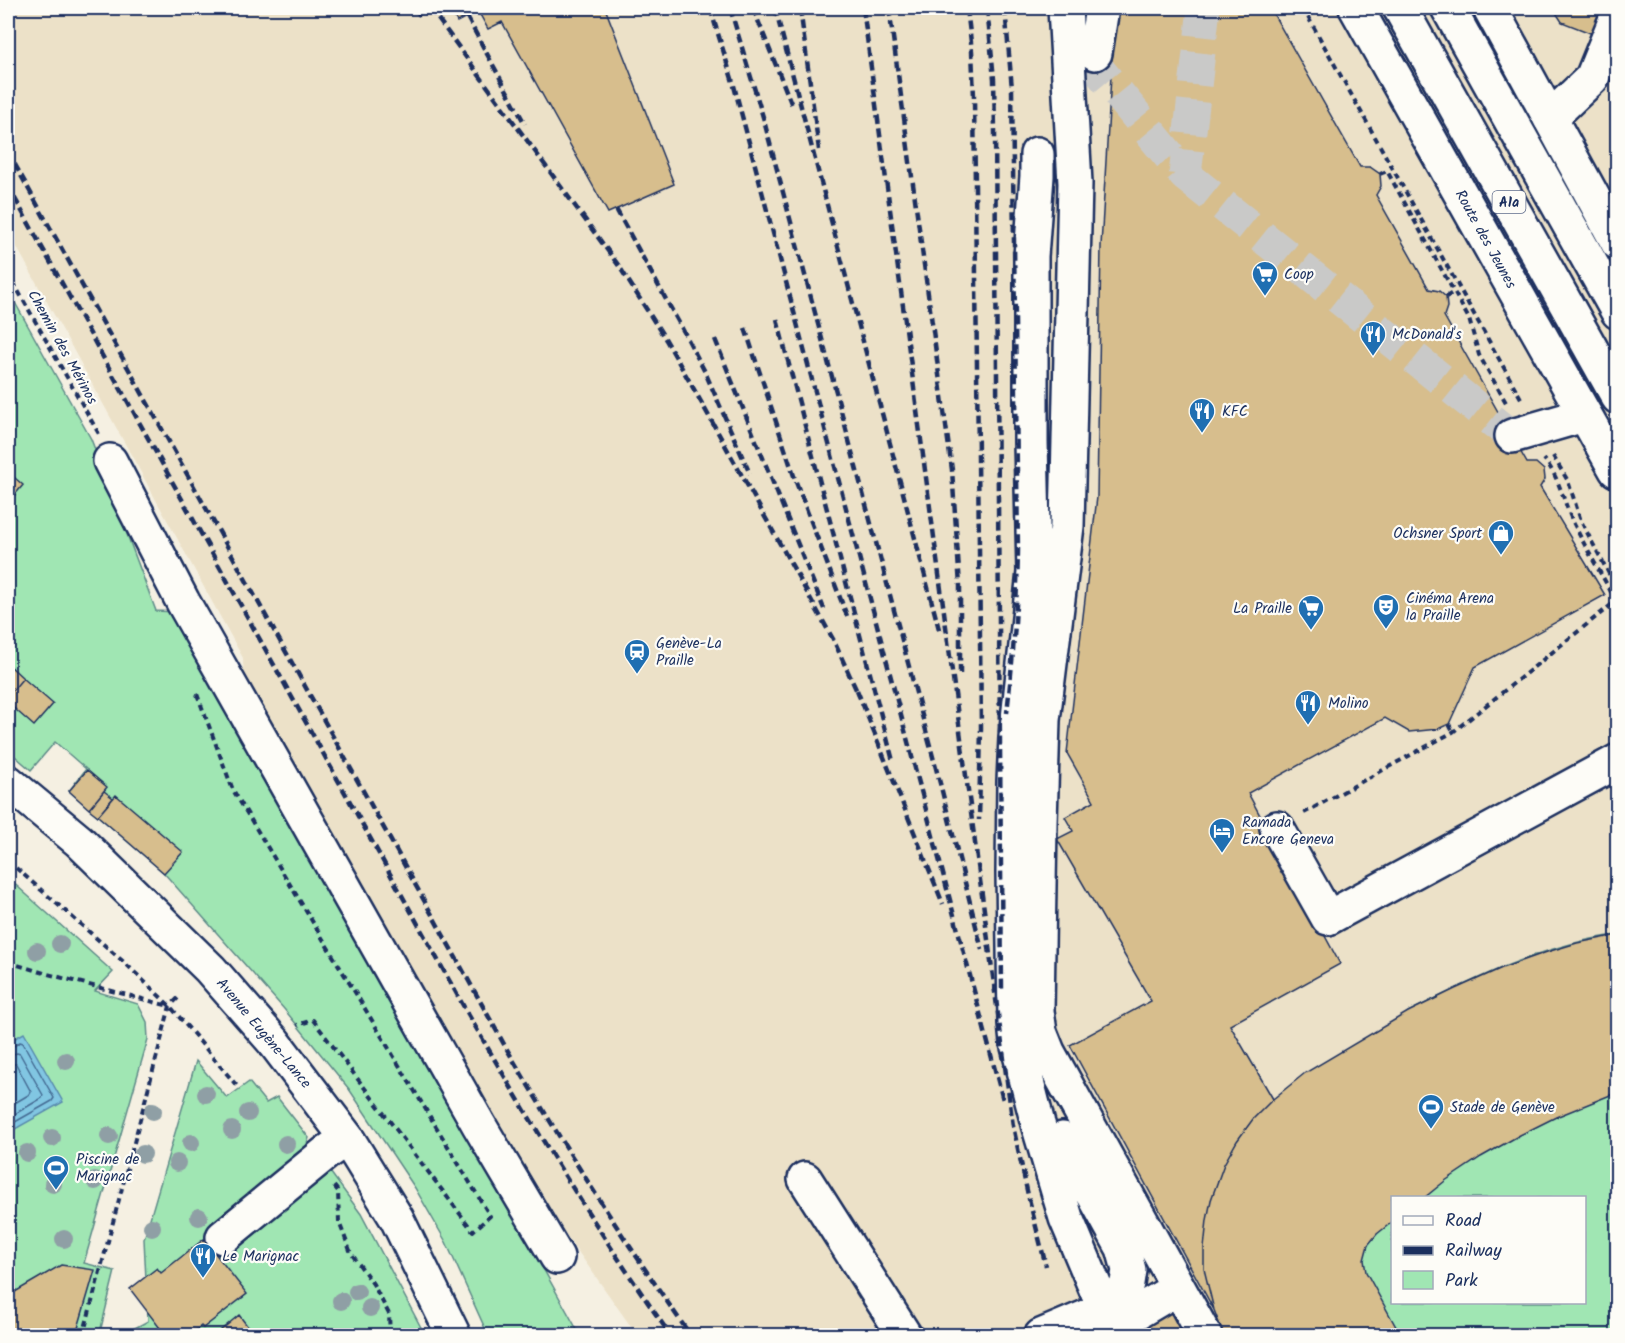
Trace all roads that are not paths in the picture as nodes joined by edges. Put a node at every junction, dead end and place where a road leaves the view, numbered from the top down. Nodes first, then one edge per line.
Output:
1 (1065, 8) edge
2 (1102, 8) edge
3 (1356, 8) edge
4 (1400, 8) edge
5 (1448, 8) edge
6 (1490, 8) edge
7 (1617, 14) edge
8 (1095, 53) tunnel mouth
9 (1550, 118) junction
10 (1037, 154) dead end
11 (1617, 243) edge
12 (1617, 312) edge
13 (1617, 397) edge
14 (1584, 415) junction
15 (1524, 432) road end
16 (104, 447) road end
17 (1617, 477) edge
18 (1617, 761) edge
19 (8, 782) edge
20 (1277, 828) road end
21 (347, 1137) junction
22 (1065, 1137) junction
23 (805, 1179) dead end
24 (223, 1237) dead end
25 (557, 1257) dead end
26 (1178, 1288) junction
27 (1113, 1302) junction
28 (454, 1335) edge
29 (905, 1335) edge
30 (1041, 1335) edge
31 (1205, 1335) edge

1 - 22 main road
2 - 8 main road
3 - 14 main road, Route des Jeunes
4 - 13 main road, A1a
5 - 12 main road, A1a
6 - 9 main road
7 - 9 main road
9 - 11 main road
10 - 22 main road
14 - 15 main road
14 - 17 main road, Route des Jeunes
16 - 25 main road
18 - 20 main road
19 - 21 main road, Avenue Eugène-Lance
21 - 24 main road
21 - 28 main road, Avenue Eugène-Lance
22 - 26 main road
22 - 27 main road
23 - 29 main road
26 - 27 main road
26 - 31 main road
27 - 30 main road

